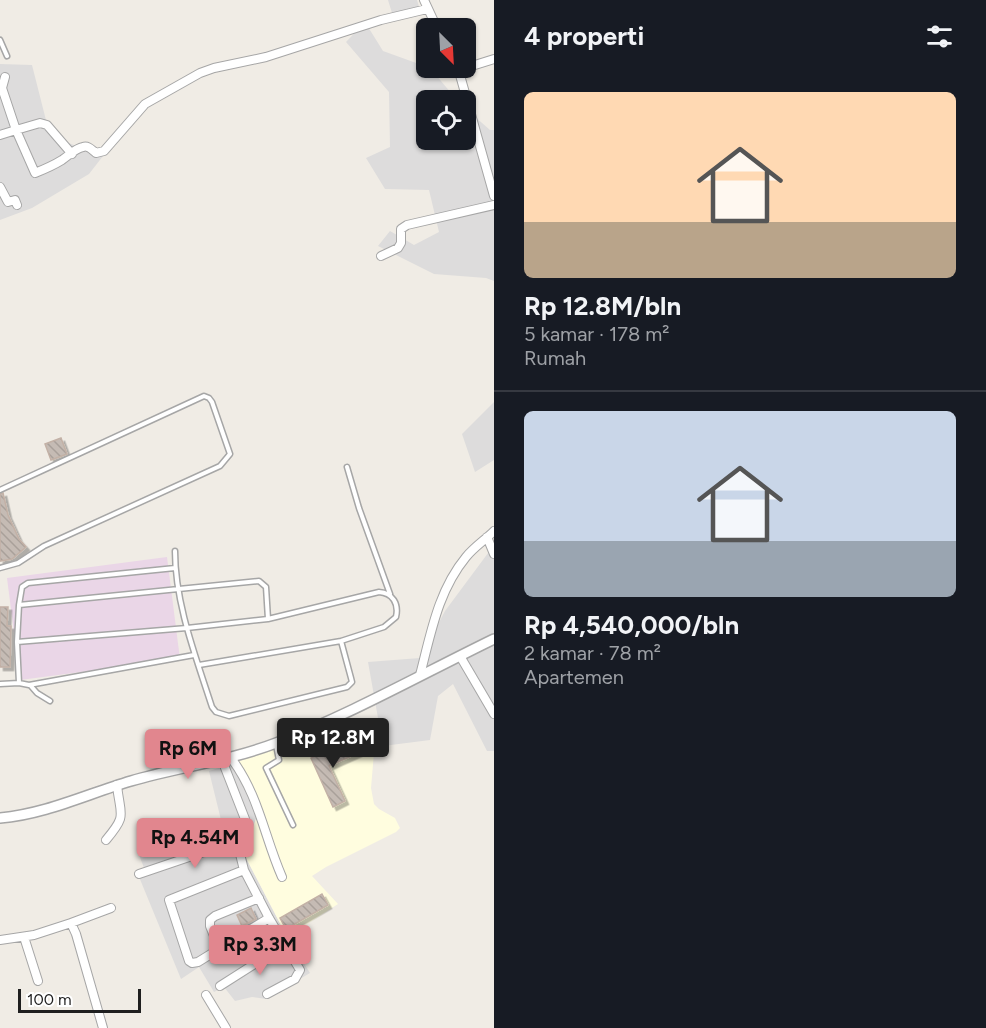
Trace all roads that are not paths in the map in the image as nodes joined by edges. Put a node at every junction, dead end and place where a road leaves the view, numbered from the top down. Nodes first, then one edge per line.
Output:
1 (424, 0) edge
2 (427, 9) junction
3 (432, 18) edge
4 (0, 40) edge
5 (7, 56) dead end
6 (494, 59) edge
7 (476, 64) edge
8 (5, 77) dead end
9 (461, 78) edge
10 (15, 130) junction
11 (0, 135) edge
12 (72, 153) junction
13 (0, 187) edge
14 (494, 196) edge
15 (494, 205) edge
16 (17, 206) dead end
17 (381, 256) dead end
18 (347, 467) dead end
19 (0, 489) edge
20 (494, 531) edge
21 (487, 537) junction
22 (175, 551) dead end
23 (494, 554) edge
24 (0, 568) edge
25 (175, 568) junction
26 (179, 587) junction
27 (391, 595) junction
28 (19, 605) junction
29 (268, 619) junction
30 (187, 628) junction
31 (494, 639) edge
32 (341, 641) junction
33 (17, 642) junction
34 (194, 655) junction
35 (460, 656) junction
36 (199, 665) junction
37 (420, 675) junction
38 (19, 683) junction
39 (0, 684) edge
40 (29, 685) junction
41 (50, 700) dead end
42 (494, 714) edge
43 (275, 743) junction
44 (227, 759) junction
45 (117, 785) junction
46 (0, 818) edge
47 (293, 825) dead end
48 (242, 839) junction
49 (106, 840) dead end
50 (244, 870) junction
51 (139, 874) dead end
52 (282, 877) dead end
53 (259, 898) junction
54 (111, 908) dead end
55 (269, 918) junction
56 (70, 923) junction
57 (24, 937) junction
58 (0, 940) edge
59 (286, 944) junction
60 (219, 948) junction
61 (38, 981) dead end
62 (220, 986) dead end
63 (267, 994) dead end
64 (206, 995) dead end
65 (104, 1028) edge
66 (226, 1028) edge

1 - 2 street
2 - 3 street
2 - 12 street
4 - 5 lane
6 - 7 street
8 - 10 street
9 - 14 street
10 - 11 street
10 - 12 street
10 - 12 street
13 - 16 street
15 - 17 street
18 - 27 lane
19 - 24 lane
20 - 21 street
21 - 23 street
21 - 37 street
22 - 25 lane
25 - 26 lane
25 - 28 lane
26 - 28 lane
26 - 29 lane
26 - 30 lane
27 - 29 lane
27 - 32 lane
28 - 33 lane
29 - 30 lane
30 - 33 lane
30 - 34 lane
31 - 35 street
32 - 36 lane
32 - 36 lane
33 - 38 lane
34 - 36 lane
34 - 40 lane
35 - 37 street
35 - 42 street
37 - 43 street
38 - 39 lane
38 - 40 lane
40 - 41 lane
43 - 44 street
43 - 47 lane
44 - 45 street
44 - 48 street
44 - 52 street
45 - 46 street
45 - 49 street
48 - 50 street
48 - 51 street
50 - 53 street
50 - 60 street
53 - 55 street
53 - 60 street
54 - 56 street
55 - 59 street
55 - 60 street
56 - 57 street
56 - 65 street
57 - 58 street
57 - 61 street
59 - 62 street
59 - 63 street
64 - 66 street

